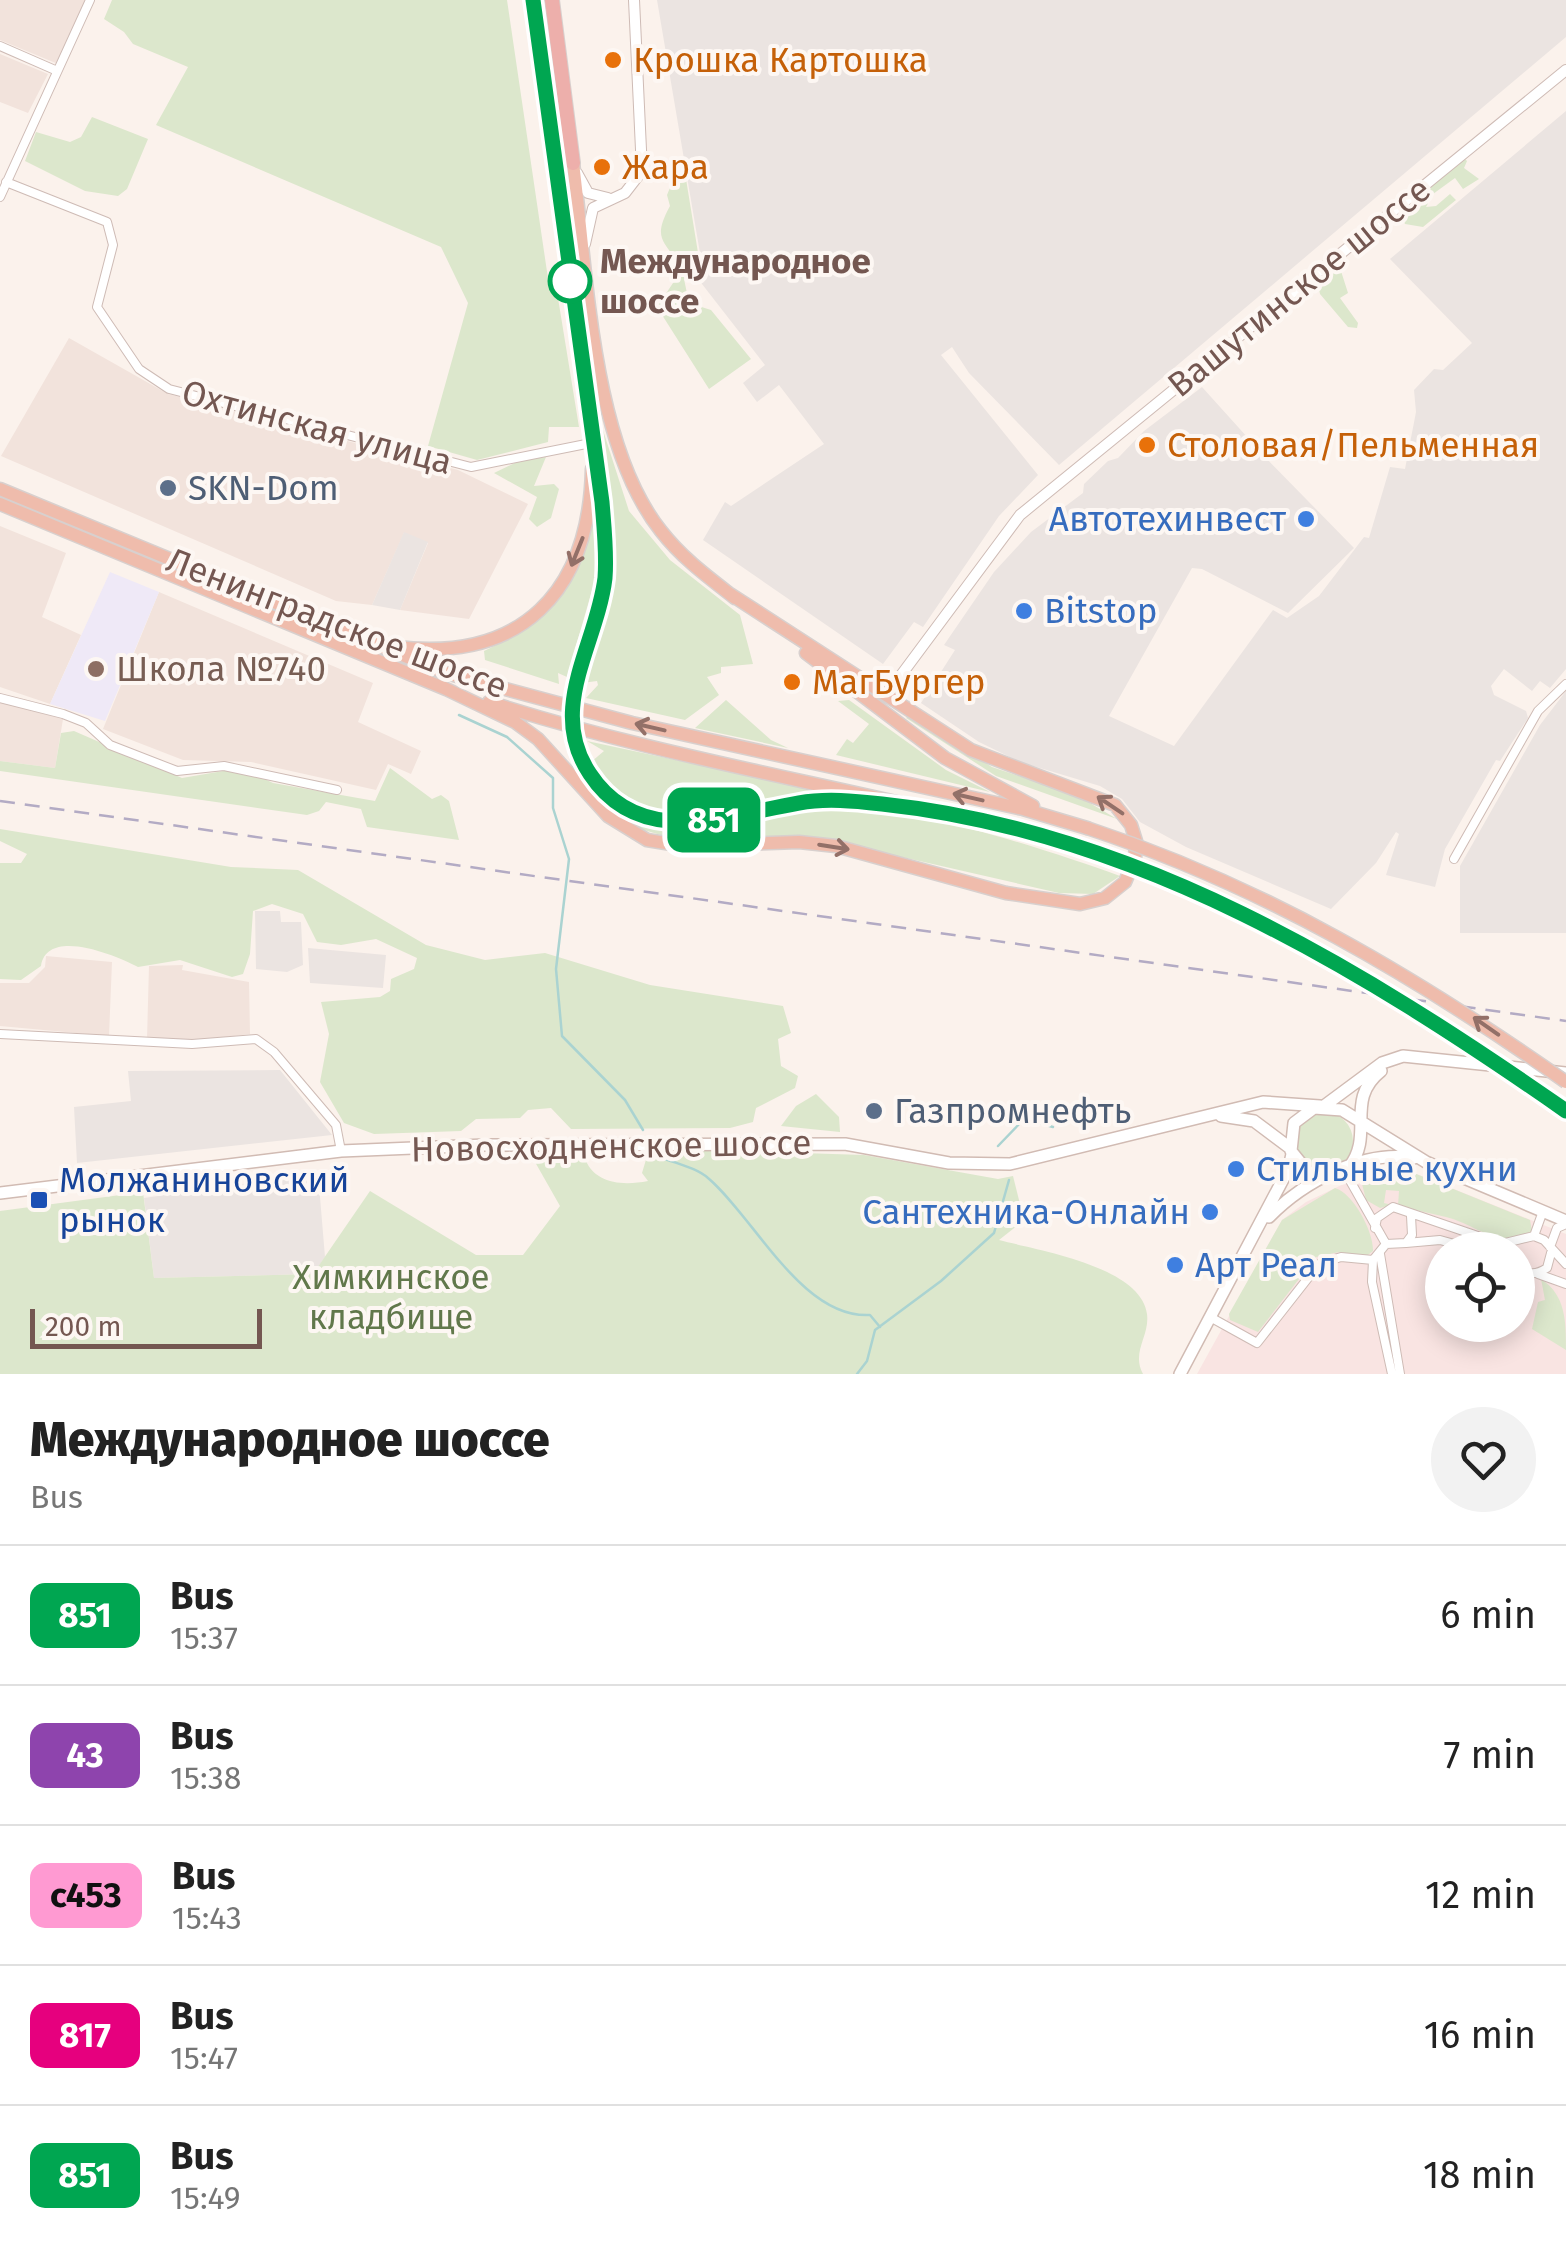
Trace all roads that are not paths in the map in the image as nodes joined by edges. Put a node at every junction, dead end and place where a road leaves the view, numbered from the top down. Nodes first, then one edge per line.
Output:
1 (90, 0) edge
2 (533, 0) edge
3 (552, 0) edge
4 (634, 0) edge
5 (0, 46) edge
6 (55, 70) junction
7 (1566, 70) edge
8 (574, 165) junction
9 (6, 182) junction
10 (0, 197) edge
11 (614, 198) junction
12 (584, 245) junction
13 (592, 421) junction
14 (591, 444) junction
15 (0, 489) edge
16 (0, 504) edge
17 (730, 594) junction
18 (377, 645) junction
19 (1566, 684) edge
20 (442, 688) junction
21 (887, 694) junction
22 (0, 698) edge
23 (337, 790) dead end
24 (962, 818) junction
25 (1062, 820) junction
26 (1454, 860) dead end
27 (0, 1034) edge
28 (1416, 1055) junction
29 (1566, 1074) edge
30 (1566, 1082) edge
31 (1322, 1106) junction
32 (1566, 1111) edge
33 (1216, 1116) junction
34 (1357, 1127) junction
35 (341, 1151) junction
36 (1291, 1151) junction
37 (1426, 1162) junction
38 (1338, 1173) junction
39 (0, 1192) edge
40 (1543, 1211) junction
41 (1411, 1216) junction
42 (1566, 1222) edge
43 (1375, 1228) junction
44 (1256, 1232) junction
45 (1472, 1232) edge
46 (1535, 1233) edge
47 (1535, 1237) edge
48 (1425, 1241) edge
49 (1406, 1243) junction
50 (1386, 1244) junction
51 (1551, 1250) junction
52 (1376, 1257) junction
53 (1566, 1264) edge
54 (1538, 1274) joint
55 (1566, 1284) edge
56 (1210, 1317) junction
57 (1180, 1374) edge
58 (1392, 1374) edge
59 (1400, 1374) edge

1 - 6 street
2 - 13 highway
3 - 8 highway
4 - 11 street
5 - 6 street
6 - 9 street
7 - 21 street, Вашутинское шоссе
8 - 11 street
8 - 12 highway
9 - 10 street
9 - 14 street, Охтинская улица
11 - 12 street
12 - 17 highway
13 - 14 highway
13 - 24 highway, bridge
14 -> 18 highway
15 - 18 highway, Ленинградское шоссе
16 - 20 highway, Ленинградское шоссе
17 - 21 highway
17 - 25 highway
25 -> 18 highway, Ленинградское шоссе
19 - 26 street
20 -> 21 highway
20 - 24 highway, Ленинградское шоссе
22 - 23 street
24 - 32 highway, Ленинградское шоссе, bridge
30 -> 25 highway, Ленинградское шоссе, bridge
27 - 35 street
28 - 29 main road
28 - 31 main road
28 - 34 main road
31 - 33 main road, Новосходненское шоссе
31 - 34 main road
31 - 36 main road
33 - 35 main road, Новосходненское шоссе
33 - 36 main road, Новосходненское шоссе
34 - 37 main road
34 - 38 main road
35 - 39 main road, Новосходненское шоссе
36 - 38 main road
36 - 44 main road
37 - 38 main road
37 - 40 main road
38 - 43 street
38 - 44 main road
40 - 42 main road
40 - 46 street
41 - 43 street
41 - 45 street
41 - 49 street
42 - 51 street
43 - 50 street
44 - 56 main road
47 - 51 street
48 - 49 street
49 - 50 street
50 - 52 street
51 - 53 street
51 - 54 street
52 - 56 street
52 - 58 street
52 - 59 street
54 - 55 street
56 - 57 main road

